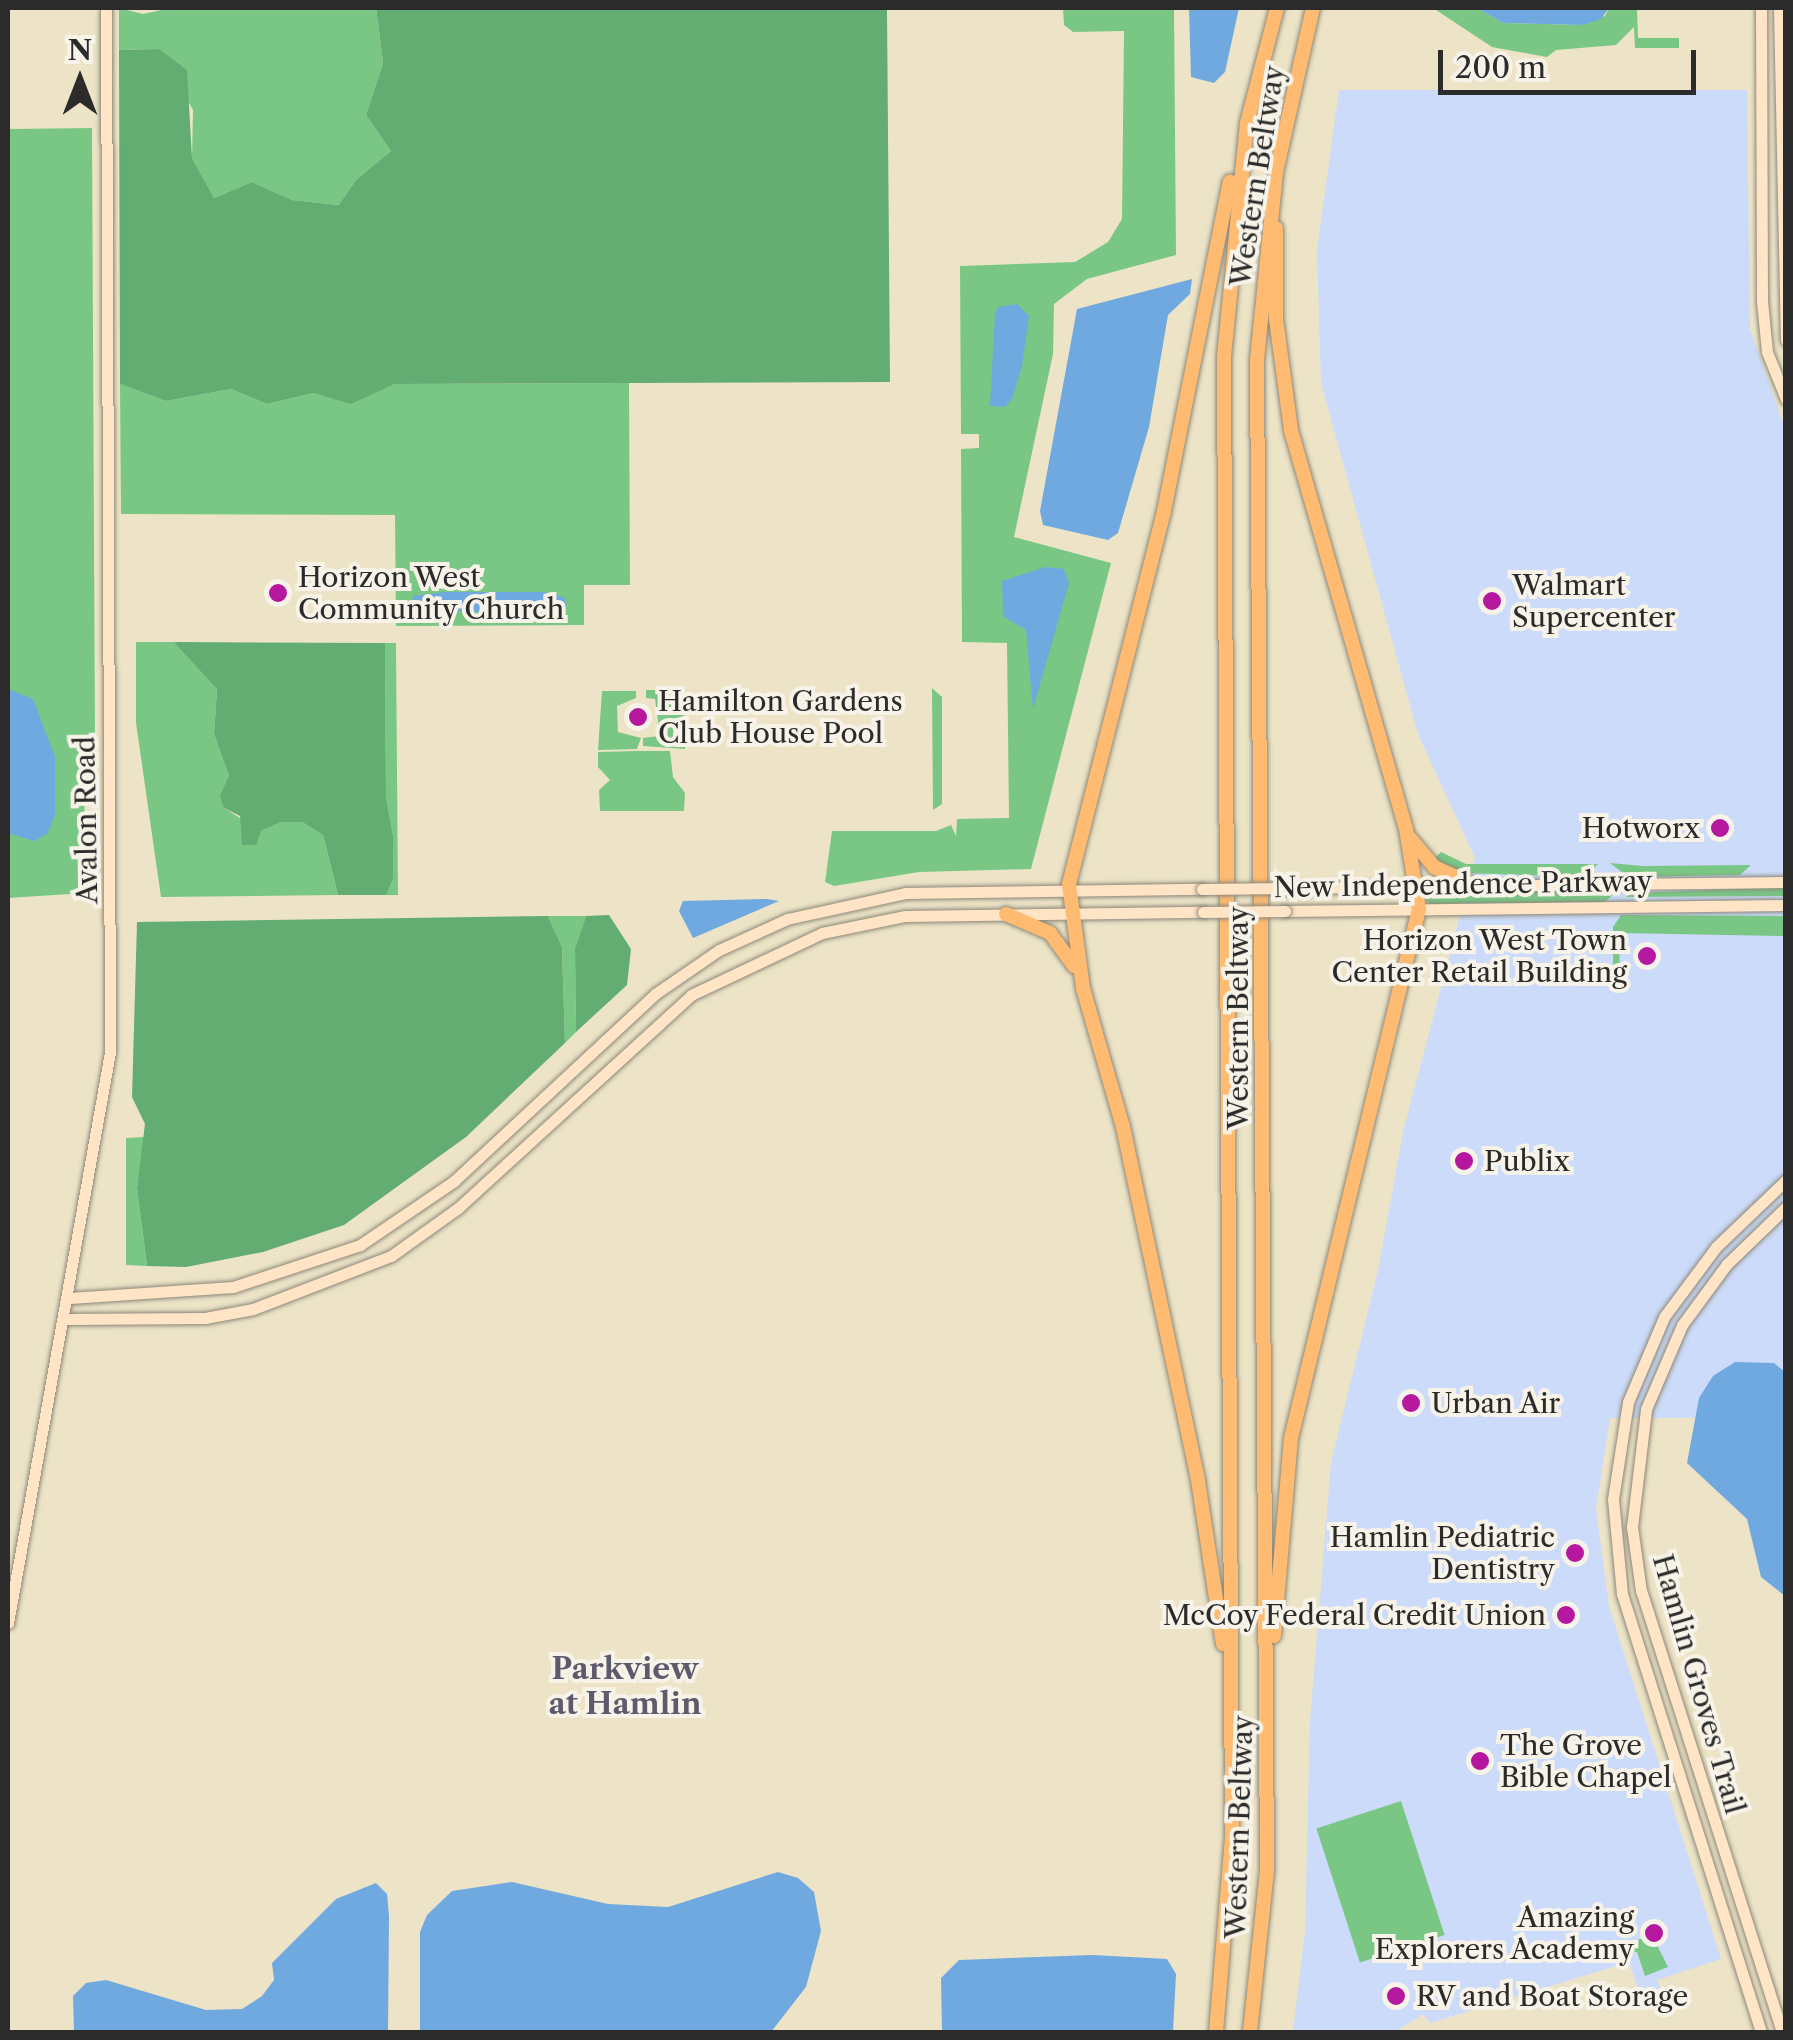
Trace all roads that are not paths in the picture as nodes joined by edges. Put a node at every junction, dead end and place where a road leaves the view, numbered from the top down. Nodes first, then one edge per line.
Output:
1 (106, 8) edge
2 (1277, 8) edge
3 (1313, 8) edge
4 (1761, 8) edge
5 (1779, 8) edge
6 (1247, 123) junction
7 (1276, 172) junction
8 (1786, 340) edge
9 (1786, 399) edge
10 (1406, 829) junction
11 (1786, 882) edge
12 (1644, 883) junction
13 (1476, 886) junction
14 (1416, 887) junction
15 (1071, 891) junction
16 (1786, 906) edge
17 (1610, 908) junction
18 (1419, 909) junction
19 (1076, 913) junction
20 (1006, 914) junction
21 (1083, 988) junction
22 (1786, 1180) edge
23 (1786, 1208) edge
24 (70, 1298) junction
25 (66, 1320) junction
26 (8, 1624) edge
27 (1268, 1703) junction
28 (1232, 1750) junction
29 (1216, 2032) edge
30 (1250, 2032) edge
31 (1762, 2032) edge
32 (1782, 2032) edge

1 - 24 main road, Avalon Road
2 - 6 highway, Western Beltway
3 - 7 highway, Western Beltway
4 - 9 main road
5 - 8 main road
6 - 15 highway
6 - 28 highway, Western Beltway
7 - 10 highway
7 - 27 highway, Western Beltway
10 - 13 highway
10 - 14 highway
11 - 12 main road, New Independence Parkway
12 - 13 main road, New Independence Parkway
12 - 17 main road
13 - 14 main road, New Independence Parkway
14 - 15 main road, New Independence Parkway, bridge
14 - 18 highway
15 - 19 highway
15 - 24 main road, New Independence Parkway
16 - 17 main road, New Independence Parkway
17 - 18 main road, New Independence Parkway
18 - 19 main road, New Independence Parkway, bridge
18 - 27 highway
19 - 20 main road, New Independence Parkway
19 - 21 highway
20 - 21 highway
20 - 25 main road, New Independence Parkway
21 - 28 highway
22 - 31 main road, Hamlin Groves Trail
23 - 32 main road, Hamlin Groves Trail
24 - 25 main road, Avalon Road
25 - 26 main road, Avalon Road
27 - 30 highway, Western Beltway
28 - 29 highway, Western Beltway

